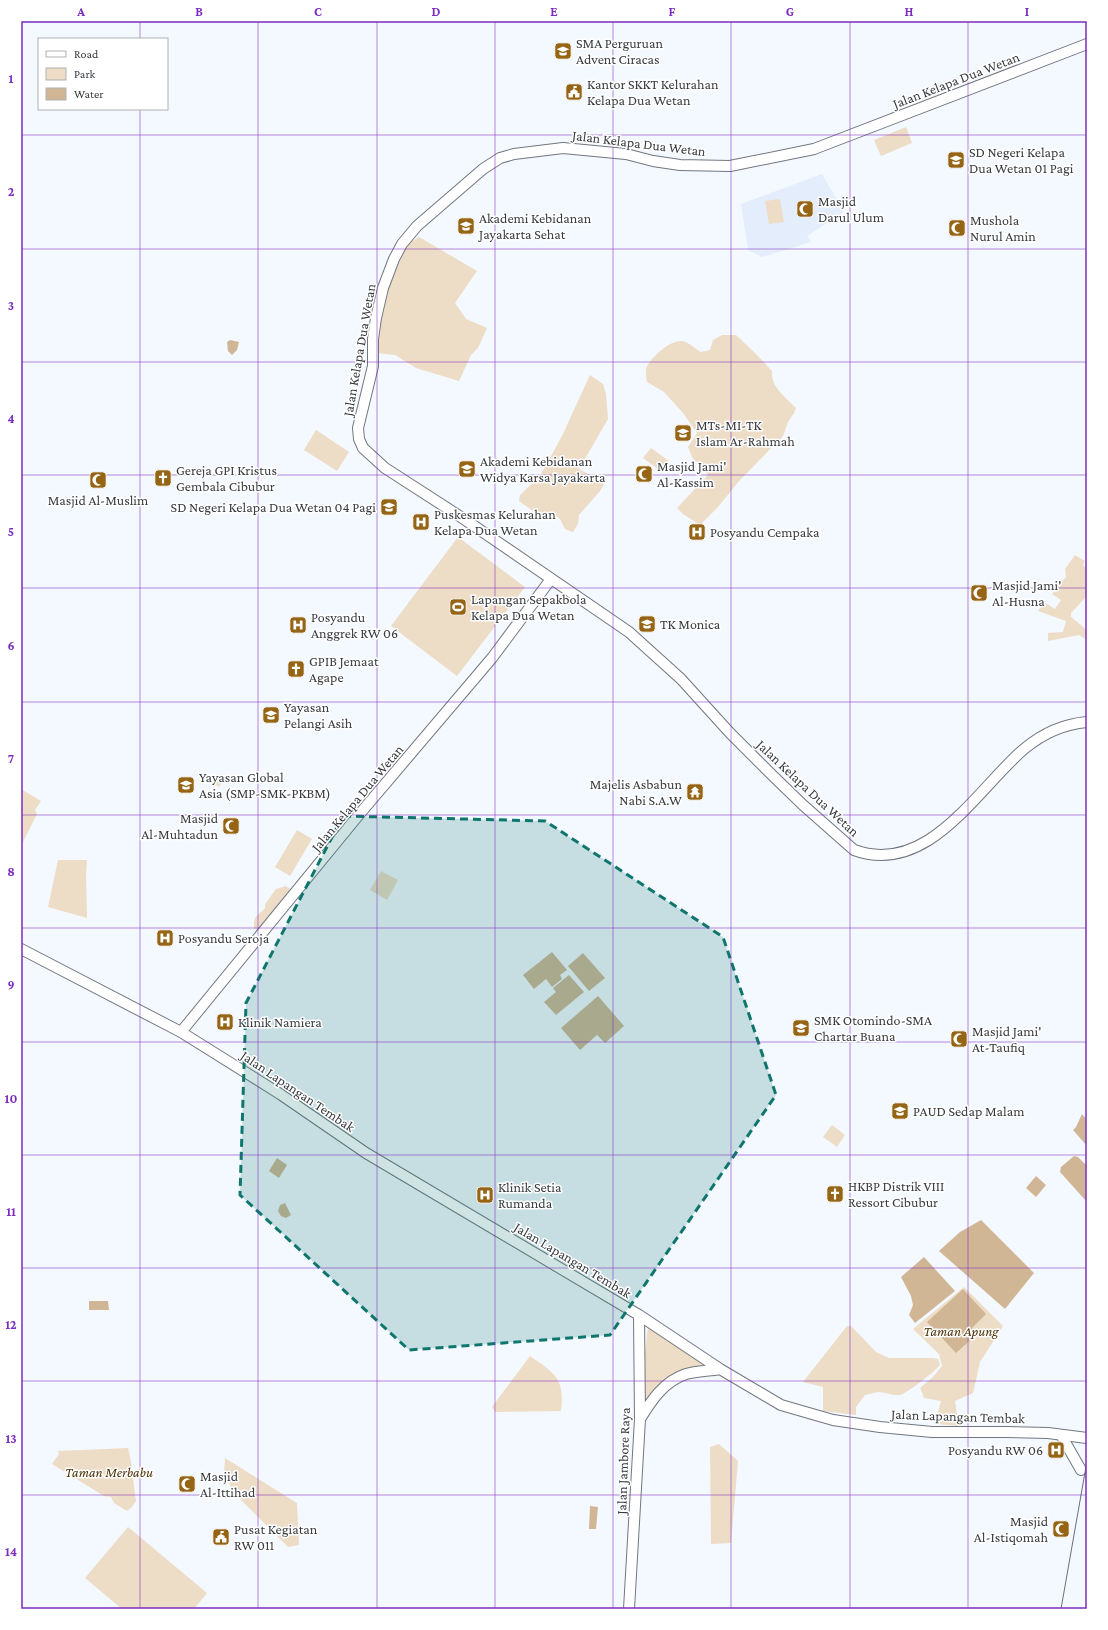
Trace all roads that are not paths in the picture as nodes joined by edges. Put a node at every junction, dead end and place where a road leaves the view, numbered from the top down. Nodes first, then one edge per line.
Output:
1 (1087, 44) edge
2 (551, 579) junction
3 (1087, 722) edge
4 (21, 949) edge
5 (181, 1032) junction
6 (639, 1315) junction
7 (720, 1369) junction
8 (640, 1419) junction
9 (1061, 1435) junction
10 (1087, 1438) edge
11 (1081, 1470) dead end
12 (629, 1609) edge

1 - 2 street, Jalan Kelapa Dua Wetan
2 - 3 street, Jalan Kelapa Dua Wetan
2 - 5 street, Jalan Kelapa Dua Wetan
4 - 5 street, Jalan Lapangan Tembak
5 - 6 street, Jalan Lapangan Tembak
6 - 7 street, Jalan Lapangan Tembak
6 - 8 street, Jalan Jambore Raya
7 - 8 street
7 - 9 street, Jalan Lapangan Tembak
8 - 12 street, Jalan Jambore Raya
9 - 10 street, Jalan Lapangan Tembak
9 - 11 street

